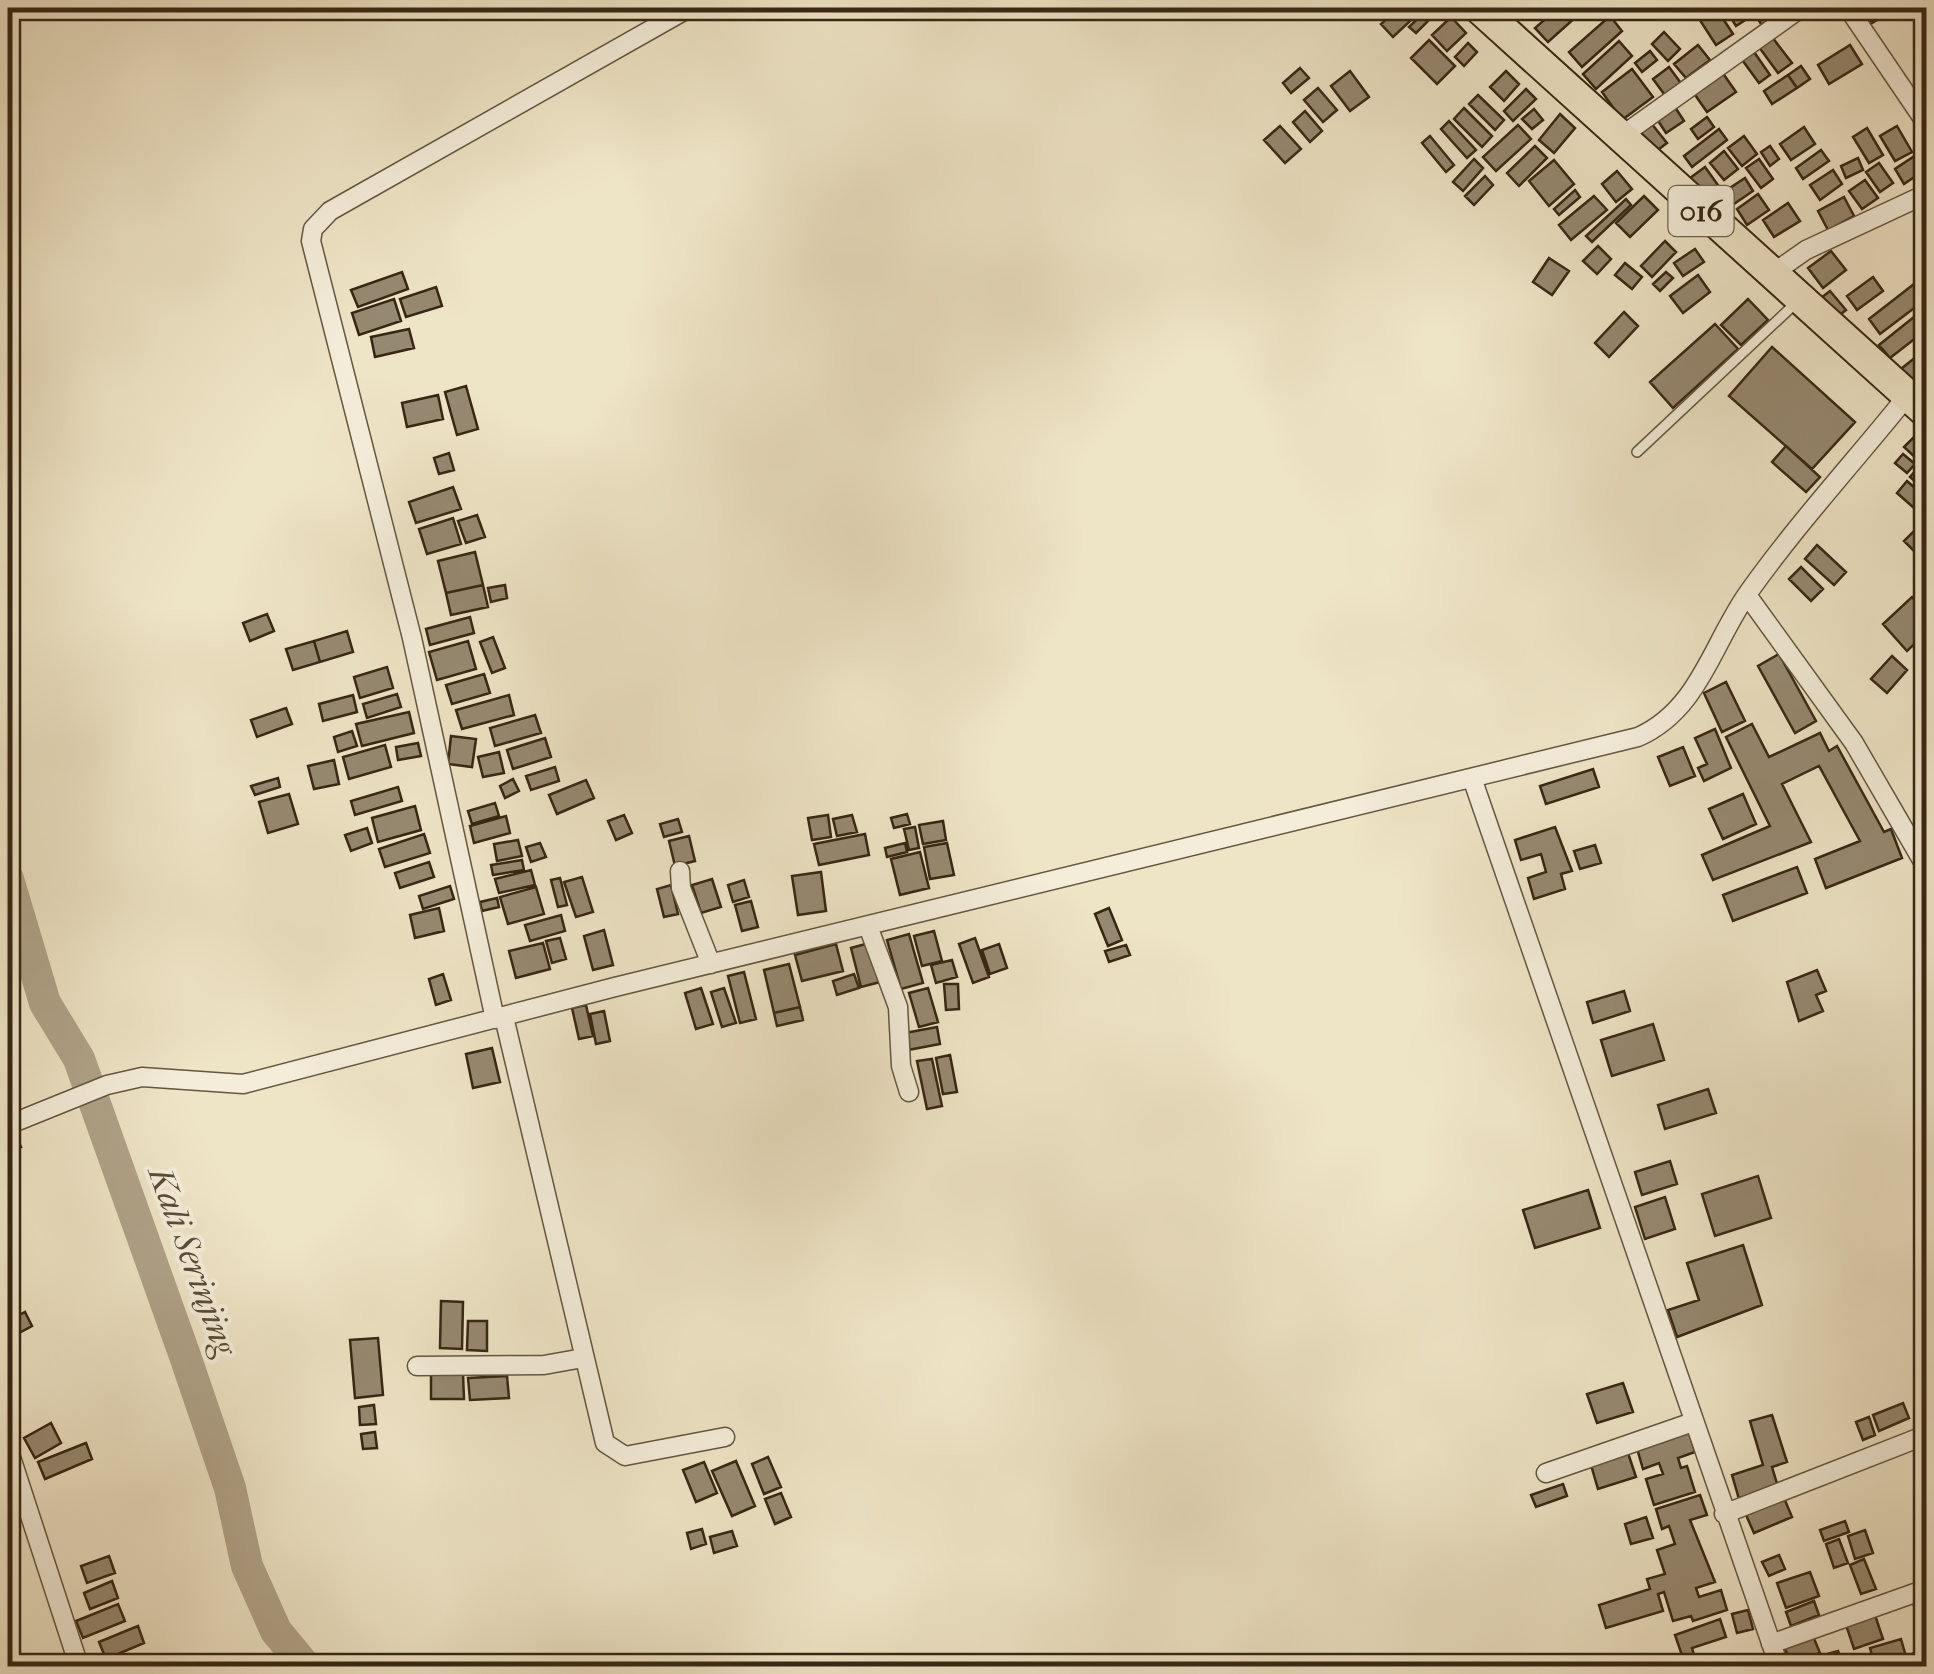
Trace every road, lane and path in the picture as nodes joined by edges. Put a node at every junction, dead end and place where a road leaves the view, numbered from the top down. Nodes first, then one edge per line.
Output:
1 (689, 8) edge
2 (1479, 8) edge
3 (1801, 8) edge
4 (1848, 8) edge
5 (1926, 123) edge
6 (1620, 136) junction
7 (1926, 194) edge
8 (1772, 274) junction
9 (1800, 299) junction
10 (1917, 403) edge
11 (1637, 452) dead end
12 (1746, 595) junction
13 (1472, 778) junction
14 (1926, 868) edge
15 (680, 871) dead end
16 (868, 926) junction
17 (710, 964) junction
18 (500, 1018) junction
19 (909, 1092) dead end
20 (8, 1125) edge
21 (583, 1358) junction
22 (417, 1366) dead end
23 (1693, 1422) junction
24 (1926, 1435) edge
25 (725, 1437) dead end
26 (8, 1448) edge
27 (1546, 1473) dead end
28 (1724, 1514) junction
29 (1926, 1588) edge
30 (1771, 1644) junction
31 (80, 1666) edge
32 (1779, 1666) edge

1 - 18 street
2 - 6 main road, 016
3 - 6 street
4 - 5 street
6 - 8 main road, 016
7 - 8 street
8 - 9 main road, 016
9 - 10 main road, 016
9 - 11 lane
10 - 12 street
12 - 13 street
12 - 14 street
13 - 16 street
13 - 23 street
15 - 17 street
16 - 17 street
16 - 19 street
17 - 18 street
18 - 20 street
18 - 21 street
21 - 22 street
21 - 25 street
23 - 27 street
23 - 28 street
24 - 28 street
26 - 31 street
28 - 30 street
29 - 30 street
30 - 32 street

